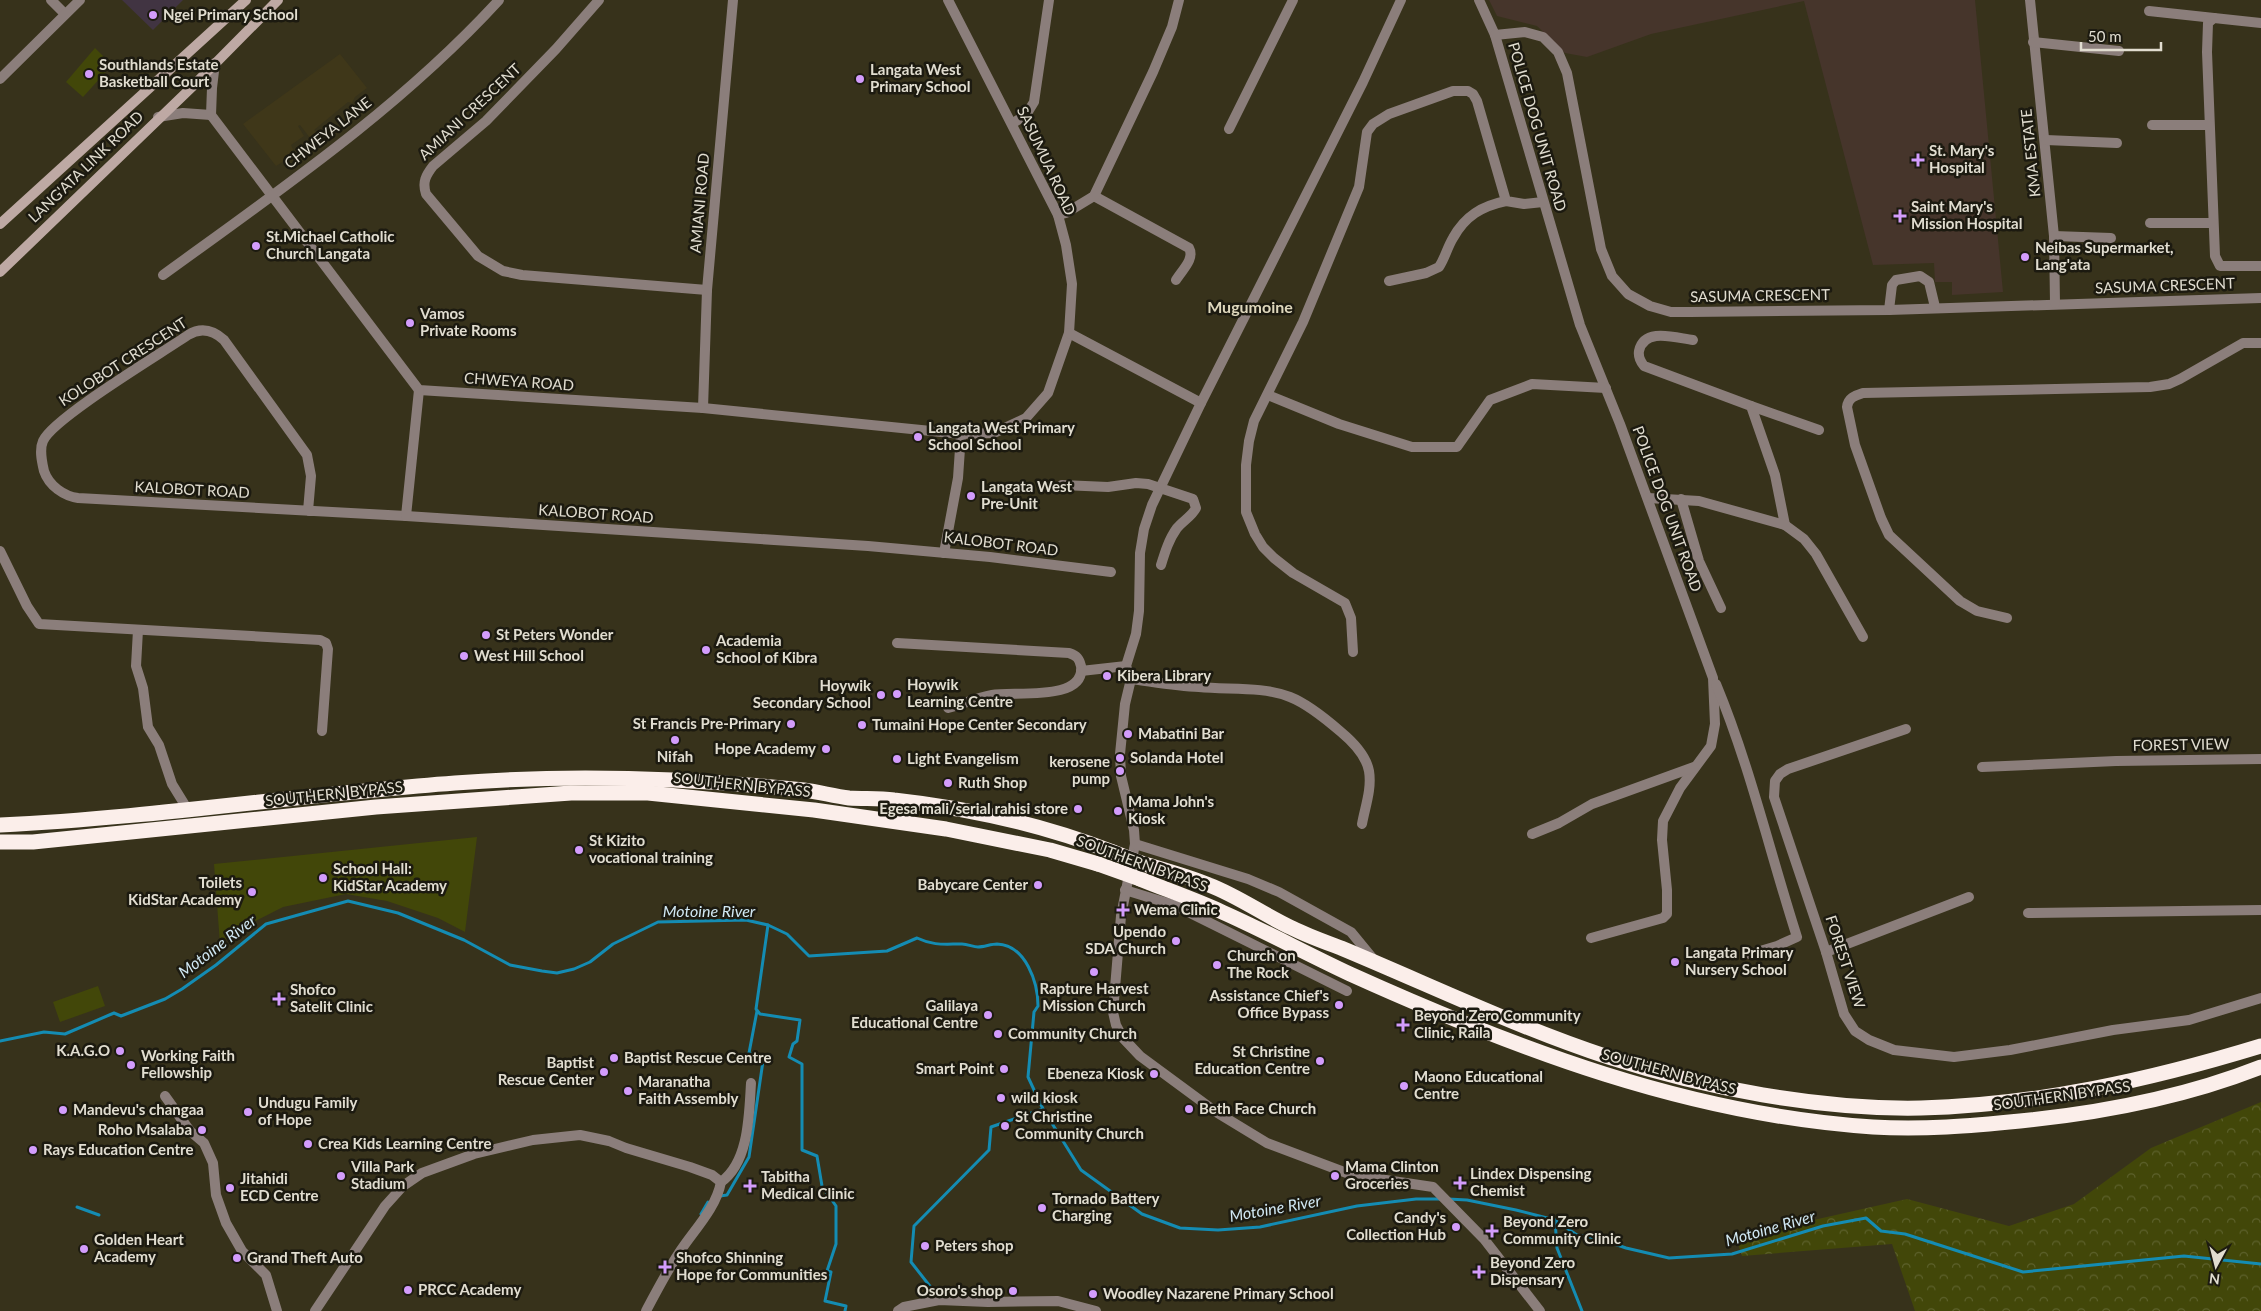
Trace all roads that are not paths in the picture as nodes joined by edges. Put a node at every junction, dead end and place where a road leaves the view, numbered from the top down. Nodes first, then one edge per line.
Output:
1 (51, 0) edge
2 (80, 0) edge
3 (246, 0) edge
4 (278, 0) edge
5 (499, 0) edge
6 (599, 0) edge
7 (733, 0) edge
8 (948, 0) edge
9 (1049, 0) edge
10 (1179, 0) edge
11 (1293, 0) edge
12 (1401, 0) edge
13 (1479, 0) edge
14 (2030, 0) edge
15 (2148, 11) dead end
16 (65, 14) junction
17 (2214, 18) junction
18 (2261, 23) edge
19 (1495, 35) junction
20 (2034, 42) junction
21 (2118, 51) dead end
22 (216, 63) junction
23 (0, 78) edge
24 (211, 115) junction
25 (158, 117) junction
26 (1013, 124) junction
27 (2152, 125) dead end
28 (2210, 125) junction
29 (1229, 129) dead end
30 (2046, 140) junction
31 (2117, 143) dead end
32 (272, 196) junction
33 (1094, 196) junction
34 (1506, 201) junction
35 (1543, 202) junction
36 (1058, 215) junction
37 (2150, 223) dead end
38 (2213, 223) junction
39 (0, 224) edge
40 (2054, 236) junction
41 (2111, 238) dead end
42 (2261, 266) edge
43 (0, 272) edge
44 (163, 275) dead end
45 (1176, 280) dead end
46 (1389, 282) dead end
47 (707, 290) junction
48 (2261, 298) edge
49 (2055, 304) junction
50 (1935, 307) junction
51 (1889, 310) junction
52 (1069, 334) junction
53 (1693, 340) dead end
54 (2261, 343) edge
55 (1606, 388) junction
56 (419, 390) junction
57 (1268, 395) junction
58 (1201, 403) junction
59 (1750, 406) junction
60 (703, 408) junction
61 (1819, 430) dead end
62 (961, 434) junction
63 (1062, 485) dead end
64 (1161, 487) junction
65 (78, 498) joint
66 (1648, 498) junction
67 (1681, 499) junction
68 (308, 511) junction
69 (406, 516) junction
70 (1785, 525) junction
71 (0, 551) edge
72 (944, 553) junction
73 (1161, 565) dead end
74 (1111, 572) dead end
75 (1721, 608) dead end
76 (2007, 618) dead end
77 (138, 630) junction
78 (1863, 637) dead end
79 (897, 642) dead end
80 (1353, 652) dead end
81 (1126, 666) junction
82 (1081, 671) junction
83 (1713, 678) junction
84 (1131, 679) junction
85 (948, 708) dead end
86 (1906, 729) dead end
87 (322, 731) dead end
88 (2261, 759) edge
89 (1697, 765) junction
90 (1982, 767) dead end
91 (188, 810) junction
92 (1362, 824) dead end
93 (0, 825) edge
94 (1532, 834) dead end
95 (0, 842) edge
96 (1135, 844) junction
97 (1125, 890) junction
98 (1969, 897) dead end
99 (2261, 910) edge
100 (2028, 913) dead end
101 (1591, 938) dead end
102 (1826, 952) junction
103 (1750, 954) dead end
104 (1376, 963) junction
105 (1347, 990) dead end
106 (2261, 998) edge
107 (2261, 1046) edge
108 (2261, 1067) edge
109 (751, 1083) dead end
110 (165, 1096) dead end
111 (721, 1182) junction
112 (277, 1311) edge
113 (315, 1311) edge
114 (646, 1311) edge
115 (898, 1311) edge
116 (1096, 1311) edge
117 (1540, 1311) edge

1 - 16 street
2 - 16 street
3 - 39 main road, LANG'ATA LINK ROAD
4 - 22 main road, LANG'ATA LINK ROAD
5 - 32 street, CHWEYA LANE
6 - 47 street, AMIANI CRESCENT
7 - 47 street, AMIANI ROAD
8 - 26 street, SASUMUA ROAD
9 - 26 street
10 - 33 street
11 - 29 street
12 - 58 street
13 - 19 street
14 - 20 street, KMA ESTATE
15 - 17 street
16 - 23 street
17 - 18 street
17 - 28 street
19 - 35 street, POLICE DOG UNIT ROAD
19 - 51 street, SASUMA CRESCENT
20 - 21 street
20 - 30 street, KMA ESTATE
22 - 24 street
22 - 25 main road, LANG'ATA LINK ROAD
24 - 25 street
24 - 32 street
25 - 43 main road, LANG'ATA LINK ROAD
26 - 36 street, SASUMUA ROAD
27 - 28 street
28 - 38 street
30 - 31 street
30 - 40 street, KMA ESTATE
32 - 44 street, CHWEYA LANE
32 - 56 street
33 - 36 street
33 - 45 street
34 - 35 street
34 - 46 street
34 - 57 street
35 - 55 street, POLICE DOG UNIT ROAD
36 - 52 street, SASUMUA ROAD
37 - 38 street
38 - 42 street
40 - 41 street
40 - 49 street, KMA ESTATE
47 - 60 street, AMIANI ROAD
48 - 49 street, SASUMA CRESCENT
49 - 50 street, SASUMA CRESCENT
50 - 51 street, SASUMA CRESCENT
50 - 51 street
52 - 58 street
52 - 62 street, SASUMUA ROAD
53 - 59 street
54 - 76 street
55 - 57 street
55 - 66 street, POLICE DOG UNIT ROAD
56 - 60 street, CHWEYA ROAD
56 - 69 street
57 - 80 street
58 - 64 street
59 - 61 street
59 - 70 street
60 - 62 street, CHWEYA ROAD
62 - 72 street
63 - 64 street
64 - 73 street
64 - 81 street
65 - 68 street, KALOBOT ROAD
65 - 68 street, KOLOBOT CRESCENT
66 - 67 street
66 - 83 street, POLICE DOG UNIT ROAD
67 - 70 street
67 - 75 street
68 - 69 street, KALOBOT ROAD
69 - 72 street, KALOBOT ROAD
70 - 78 street
71 - 77 street
72 - 74 street, KALOBOT ROAD
77 - 87 street
77 - 91 street
79 - 82 street
81 - 82 street
81 - 84 street
82 - 85 street
83 - 89 street, POLICE DOG UNIT ROAD
83 - 103 street
84 - 92 street
84 - 96 street
86 - 102 street, FOREST VIEW
88 - 90 street, FOREST VIEW
89 - 94 street
89 - 101 street, POLICE DOG UNIT ROAD
91 - 93 highway, SOUTHERN BYPASS
91 - 104 highway, SOUTHERN BYPASS, bridge
95 - 108 highway, SOUTHERN BYPASS, bridge
96 - 97 street
96 - 104 street
97 - 105 street
97 - 117 street
98 - 102 street
99 - 100 street
102 - 106 street, FOREST VIEW
104 - 107 highway, SOUTHERN BYPASS
109 - 111 street
110 - 112 street
111 - 113 street
111 - 114 street
115 - 116 street

